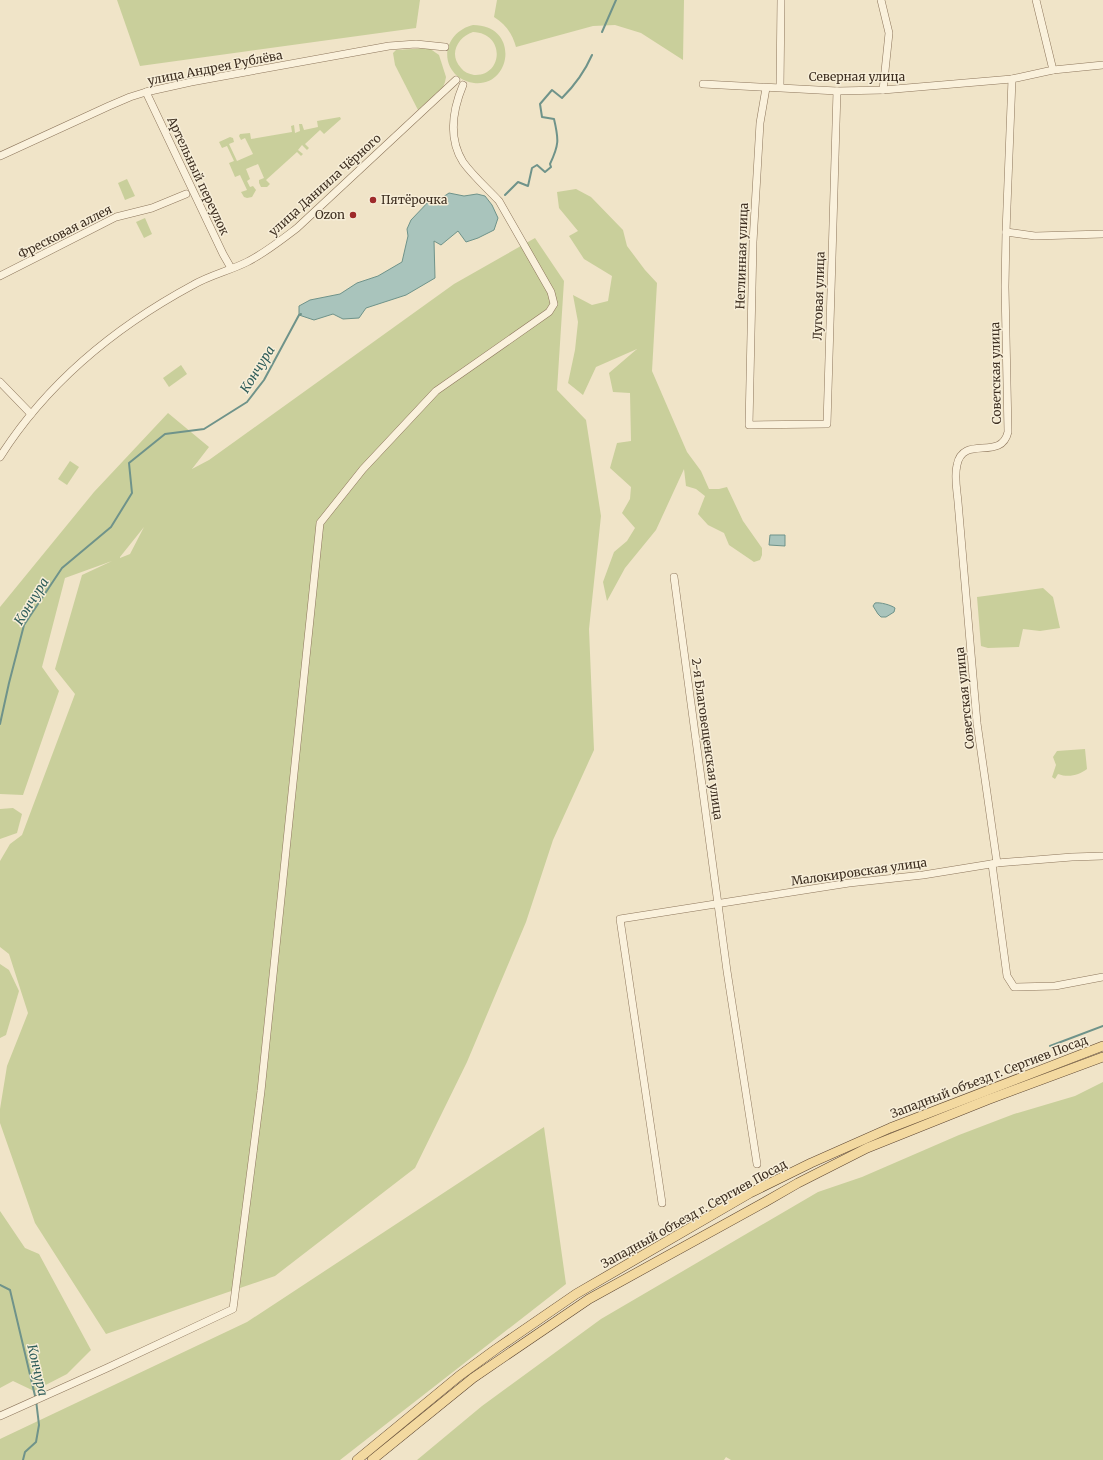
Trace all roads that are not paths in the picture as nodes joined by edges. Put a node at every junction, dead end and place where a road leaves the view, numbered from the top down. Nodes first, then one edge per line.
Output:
1 (781, 0) edge
2 (881, 0) edge
3 (1036, 0) edge
4 (445, 47) dead end
5 (1103, 65) edge
6 (1053, 70) junction
7 (1012, 79) junction
8 (456, 80) dead end
9 (463, 84) dead end
10 (703, 84) dead end
11 (780, 87) junction
12 (766, 88) junction
13 (883, 90) junction
14 (838, 91) junction
15 (146, 92) junction
16 (0, 156) edge
17 (186, 194) dead end
18 (1006, 232) junction
19 (1103, 234) edge
20 (231, 268) junction
21 (0, 276) edge
22 (0, 382) edge
23 (31, 414) junction
24 (749, 425) joint
25 (0, 457) edge
26 (674, 577) dead end
27 (1103, 856) edge
28 (994, 863) junction
29 (719, 904) junction
30 (1103, 977) edge
31 (1103, 1046) edge
32 (1103, 1057) edge
33 (757, 1164) dead end
34 (662, 1203) dead end
35 (0, 1416) edge
36 (357, 1460) edge
37 (372, 1460) edge

1 - 11 street
2 - 13 street
3 - 6 street
4 - 15 street, улица Андрея Рублёва
5 - 6 street
6 - 7 street
7 - 13 street, Северная улица
7 - 18 street, Советская улица
8 - 20 street, улица Даниила Чёрного
9 - 35 street
10 - 12 street, Северная улица
11 - 12 street, Северная улица
11 - 14 street, Северная улица
12 - 24 street, Неглинная улица
13 - 14 street, Северная улица
14 - 24 street, Луговая улица
15 - 16 street, улица Андрея Рублёва
15 - 20 street, Артельный переулок
17 - 21 street, Фресковая аллея
18 - 19 street
18 - 28 street, Советская улица
20 - 23 street, улица Даниила Чёрного
22 - 23 street
23 - 25 street, улица Даниила Чёрного
26 - 29 street, 2-я Благовещенская улица
27 - 28 street, Малокировская улица
28 - 29 street, Малокировская улица
28 - 30 street
29 - 33 street, 2-я Благовещенская улица
29 - 34 street, Малокировская улица
31 - 36 main road, Западный объезд г. Сергиев Посад
32 - 37 main road, Западный объезд г. Сергиев Посад

